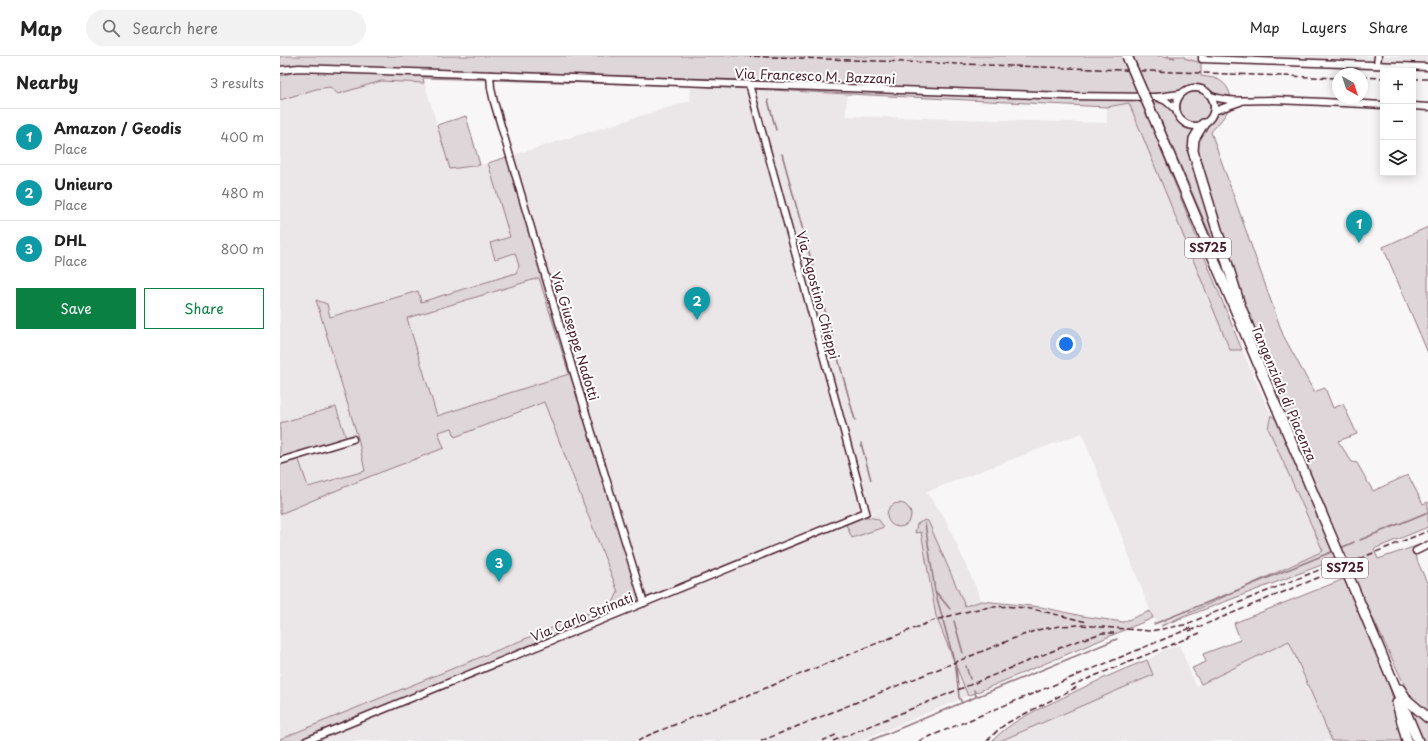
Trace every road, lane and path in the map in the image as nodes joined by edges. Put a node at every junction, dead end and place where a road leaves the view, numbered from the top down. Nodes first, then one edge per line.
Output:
1 (1127, 56) edge
2 (1378, 56) edge
3 (1202, 58) edge
4 (1377, 65) junction
5 (1428, 67) edge
6 (280, 70) edge
7 (490, 75) junction
8 (749, 84) junction
9 (1180, 94) junction
10 (1211, 96) junction
11 (1157, 97) junction
12 (1242, 101) junction
13 (1380, 105) edge
14 (1416, 106) edge
15 (1428, 107) edge
16 (1176, 110) junction
17 (1214, 111) junction
18 (1203, 124) junction
19 (1265, 380) junction
20 (353, 439) dead end
21 (280, 461) edge
22 (866, 512) joint
23 (1428, 545) edge
24 (1416, 550) dead end
25 (644, 603) junction
26 (1385, 665) junction
27 (1428, 718) edge
28 (306, 741) edge
29 (1407, 741) edge
30 (1418, 741) edge

1 - 19 highway, Tangenziale di Piacenza / SS725, bridge
2 - 4 street
3 - 4 street
4 - 5 street
6 - 7 street, Via Francesco M. Bazzani
7 - 8 street, Via Francesco M. Bazzani
7 - 25 street, Via Giuseppe Nadotti
8 - 11 street, Via Francesco M. Bazzani
8 - 22 street, Via Agostino Chieppi
9 - 10 street
9 - 11 street, Via Francesco M. Bazzani
9 - 16 street
10 - 12 street
10 - 17 street
11 - 16 street
12 - 13 street
12 - 17 street
14 - 15 street
16 - 18 street
17 - 18 street
18 - 19 highway
19 - 26 highway, Tangenziale di Piacenza / SS725, bridge
20 - 21 street
22 - 25 street, Via Carlo Strinati
23 - 24 street
25 - 28 street, Via Carlo Strinati
26 - 27 highway
26 - 29 highway
26 - 30 highway, Tangenziale di Piacenza / SS725

